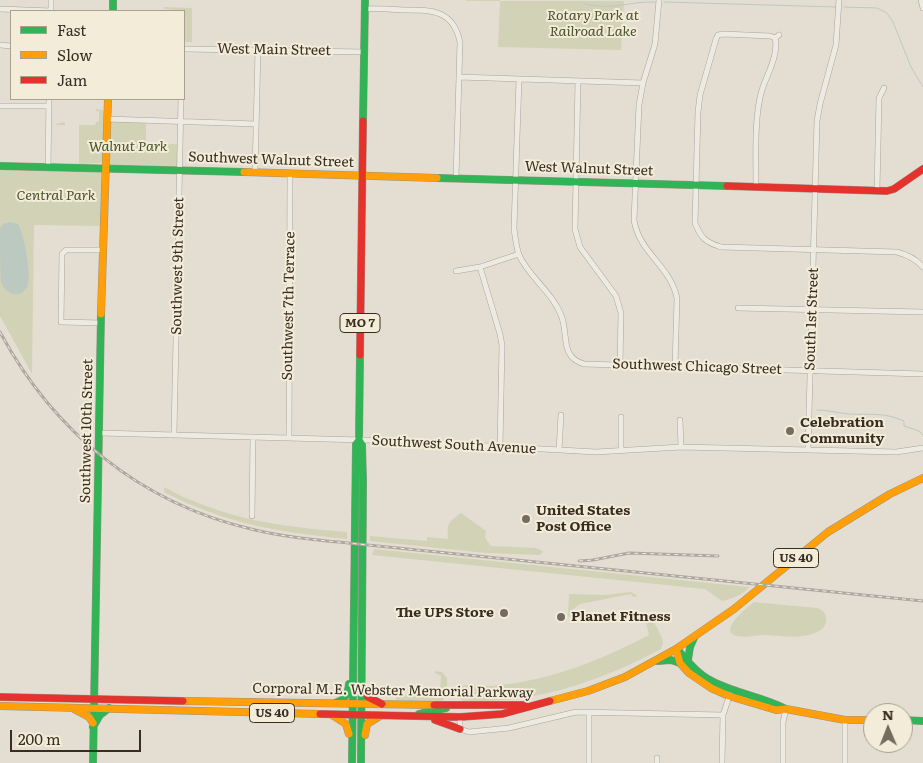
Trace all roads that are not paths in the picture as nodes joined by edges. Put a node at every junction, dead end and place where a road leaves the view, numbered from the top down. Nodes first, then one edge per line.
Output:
1 (365, 0) edge
2 (659, 0) edge
3 (839, 0) edge
4 (921, 0) edge
5 (923, 8) edge
6 (0, 9) edge
7 (364, 9) junction
8 (26, 10) edge
9 (185, 49) edge
10 (258, 50) junction
11 (364, 52) junction
12 (459, 78) junction
13 (518, 79) junction
14 (578, 81) junction
15 (643, 83) junction
16 (884, 88) dead end
17 (49, 100) edge
18 (108, 100) edge
19 (182, 100) edge
20 (0, 106) edge
21 (49, 106) junction
22 (107, 119) junction
23 (181, 120) junction
24 (256, 124) junction
25 (0, 166) edge
26 (48, 167) junction
27 (105, 168) junction
28 (923, 169) edge
29 (180, 170) junction
30 (255, 172) junction
31 (290, 174) junction
32 (362, 176) junction
33 (456, 178) junction
34 (516, 180) junction
35 (576, 181) junction
36 (636, 183) junction
37 (696, 185) junction
38 (756, 186) junction
39 (816, 188) junction
40 (877, 190) junction
41 (814, 249) junction
42 (103, 250) junction
43 (519, 254) junction
44 (480, 267) junction
45 (923, 267) edge
46 (456, 272) dead end
47 (738, 308) dead end
48 (812, 309) junction
49 (923, 312) edge
50 (101, 323) junction
51 (620, 364) junction
52 (676, 367) junction
53 (810, 370) junction
54 (923, 374) edge
55 (560, 415) dead end
56 (621, 417) dead end
57 (680, 420) dead end
58 (100, 433) junction
59 (174, 434) junction
60 (253, 437) junction
61 (289, 438) junction
62 (359, 440) junction
63 (500, 447) junction
64 (681, 447) junction
65 (923, 448) edge
66 (559, 450) junction
67 (808, 450) junction
68 (621, 451) junction
69 (923, 478) edge
70 (252, 516) dead end
71 (696, 635) junction
72 (676, 649) junction
73 (354, 660) junction
74 (688, 660) junction
75 (651, 663) junction
76 (680, 663) junction
77 (362, 686) junction
78 (730, 692) junction
79 (0, 697) edge
80 (37, 698) junction
81 (94, 699) junction
82 (328, 704) junction
83 (353, 704) junction
84 (542, 704) junction
85 (362, 705) junction
86 (386, 705) junction
87 (453, 705) junction
88 (0, 706) edge
89 (38, 707) junction
90 (70, 707) junction
91 (93, 707) junction
92 (109, 708) junction
93 (786, 709) junction
94 (589, 712) junction
95 (330, 714) junction
96 (353, 714) junction
97 (362, 714) junction
98 (382, 715) junction
99 (723, 715) junction
100 (410, 717) junction
101 (420, 717) junction
102 (460, 717) junction
103 (846, 720) junction
104 (863, 720) edge
105 (93, 725) junction
106 (460, 729) junction
107 (352, 747) junction
108 (361, 753) junction
109 (93, 763) edge
110 (352, 763) edge
111 (361, 763) edge
112 (589, 763) edge
113 (722, 763) edge
114 (783, 763) edge
115 (845, 763) edge

1 - 7 main road, MO 7
2 - 15 street
3 - 39 street, South 1st Street
4 - 5 street
6 - 8 street
7 - 11 main road, MO 7
7 - 12 street
9 - 10 street, West Main Street
10 - 11 street, West Main Street
10 - 24 street
11 - 32 main road, MO 7
12 - 13 street
12 - 33 street
13 - 14 street
13 - 34 street
14 - 15 street
14 - 35 street
15 - 36 street
16 - 40 street
17 - 21 street
18 - 22 main road, Southwest 10th Street
19 - 23 street, Southwest 9th Street
20 - 21 street
21 - 26 street
22 - 23 street
22 - 27 main road, Southwest 10th Street
23 - 24 street
23 - 29 street, Southwest 9th Street
24 - 30 street
25 - 26 main road, Southwest Walnut Street
26 - 27 main road, Southwest Walnut Street
27 - 29 main road, Southwest Walnut Street
27 - 42 main road, Southwest 10th Street
28 - 40 main road, West Walnut Street
29 - 30 main road, Southwest Walnut Street
29 - 59 street, Southwest 9th Street
30 - 31 main road, Southwest Walnut Street
31 - 32 main road, Southwest Walnut Street
31 - 61 street, Southwest 7th Terrace
32 - 33 main road, West Walnut Street
32 - 62 main road, MO 7
33 - 34 main road, West Walnut Street
34 - 35 main road, West Walnut Street
34 - 43 street
35 - 36 main road, West Walnut Street
35 - 51 street
36 - 37 main road, West Walnut Street
36 - 52 street
37 - 38 main road, West Walnut Street
37 - 38 street
37 - 41 street
38 - 39 main road, West Walnut Street
39 - 40 main road, West Walnut Street
39 - 41 street, South 1st Street
41 - 45 street
41 - 48 street, South 1st Street
42 - 50 main road, Southwest 10th Street
42 - 50 street
43 - 44 street
43 - 51 street, Southwest Chicago Street
44 - 46 street
44 - 63 street
47 - 48 street
48 - 49 street
48 - 53 street, South 1st Street
50 - 58 main road, Southwest 10th Street
51 - 52 street, Southwest Chicago Street
52 - 53 street, Southwest Chicago Street
53 - 54 street, Southwest Chicago Street
53 - 67 street, South 1st Street
55 - 66 street
56 - 68 street
57 - 64 street
58 - 59 street, Southwest South Avenue
58 - 81 main road, Southwest 10th Street
59 - 60 street, Southwest South Avenue
60 - 61 street, Southwest South Avenue
60 - 70 street
61 - 62 street, Southwest South Avenue
62 - 63 street, Southwest South Avenue
62 - 73 main road, MO 7
62 - 77 main road, MO 7
63 - 66 street, Southwest South Avenue
64 - 67 street, Southwest South Avenue
64 - 68 street, Southwest South Avenue
65 - 67 street, Southwest South Avenue
66 - 68 street, Southwest South Avenue
69 - 71 main road, US 40
71 - 72 main road, US 40
71 - 74 main road
72 - 74 main road
72 - 75 main road, US 40
72 - 76 main road
73 - 82 main road
73 - 83 main road, MO 7
74 - 78 main road
75 - 76 main road
75 - 84 main road, US 40
76 - 78 main road
77 - 85 main road, MO 7
77 - 86 main road
78 - 93 main road
78 - 99 street
79 - 80 main road, Corporal M.E. Webster Memorial Parkway / US 40
80 - 81 main road, Corporal M.E. Webster Memorial Parkway / US 40
80 - 89 main road
81 - 82 main road, Corporal M.E. Webster Memorial Parkway / US 40
81 - 91 main road, Southwest 10th Street
82 - 83 main road, Corporal M.E. Webster Memorial Parkway / US 40
83 - 85 main road, Corporal M.E. Webster Memorial Parkway / US 40
83 - 96 main road, MO 7
84 - 87 main road, Corporal M.E. Webster Memorial Parkway / US 40
84 - 102 main road, Corporal M.E. Webster Memorial Parkway / US 40
85 - 86 main road, Corporal M.E. Webster Memorial Parkway / US 40
85 - 97 main road, MO 7
86 - 87 main road, Corporal M.E. Webster Memorial Parkway / US 40
87 - 100 main road
88 - 89 main road, Corporal M.E. Webster Memorial Parkway / US 40
89 - 90 main road, Corporal M.E. Webster Memorial Parkway / US 40
90 - 91 main road, Corporal M.E. Webster Memorial Parkway / US 40
90 - 105 main road
91 - 92 main road, Corporal M.E. Webster Memorial Parkway / US 40
91 - 105 main road, Southwest 10th Street
92 - 95 main road, Corporal M.E. Webster Memorial Parkway / US 40
92 - 105 main road
93 - 103 main road
93 - 114 street
94 - 99 street
94 - 106 street
94 - 112 street
95 - 96 main road, Corporal M.E. Webster Memorial Parkway / US 40
95 - 107 main road
96 - 97 main road, Corporal M.E. Webster Memorial Parkway / US 40
96 - 107 main road, MO 7
97 - 98 main road, Corporal M.E. Webster Memorial Parkway / US 40
97 - 108 main road, MO 7
98 - 100 main road, Corporal M.E. Webster Memorial Parkway / US 40
98 - 108 main road
99 - 113 street
100 - 101 main road, Corporal M.E. Webster Memorial Parkway / US 40
101 - 102 main road, Corporal M.E. Webster Memorial Parkway / US 40
101 - 106 main road
102 - 106 street
103 - 104 main road
103 - 115 street
105 - 109 main road, Southwest 10th Street
107 - 110 main road, MO 7
108 - 111 main road, MO 7

